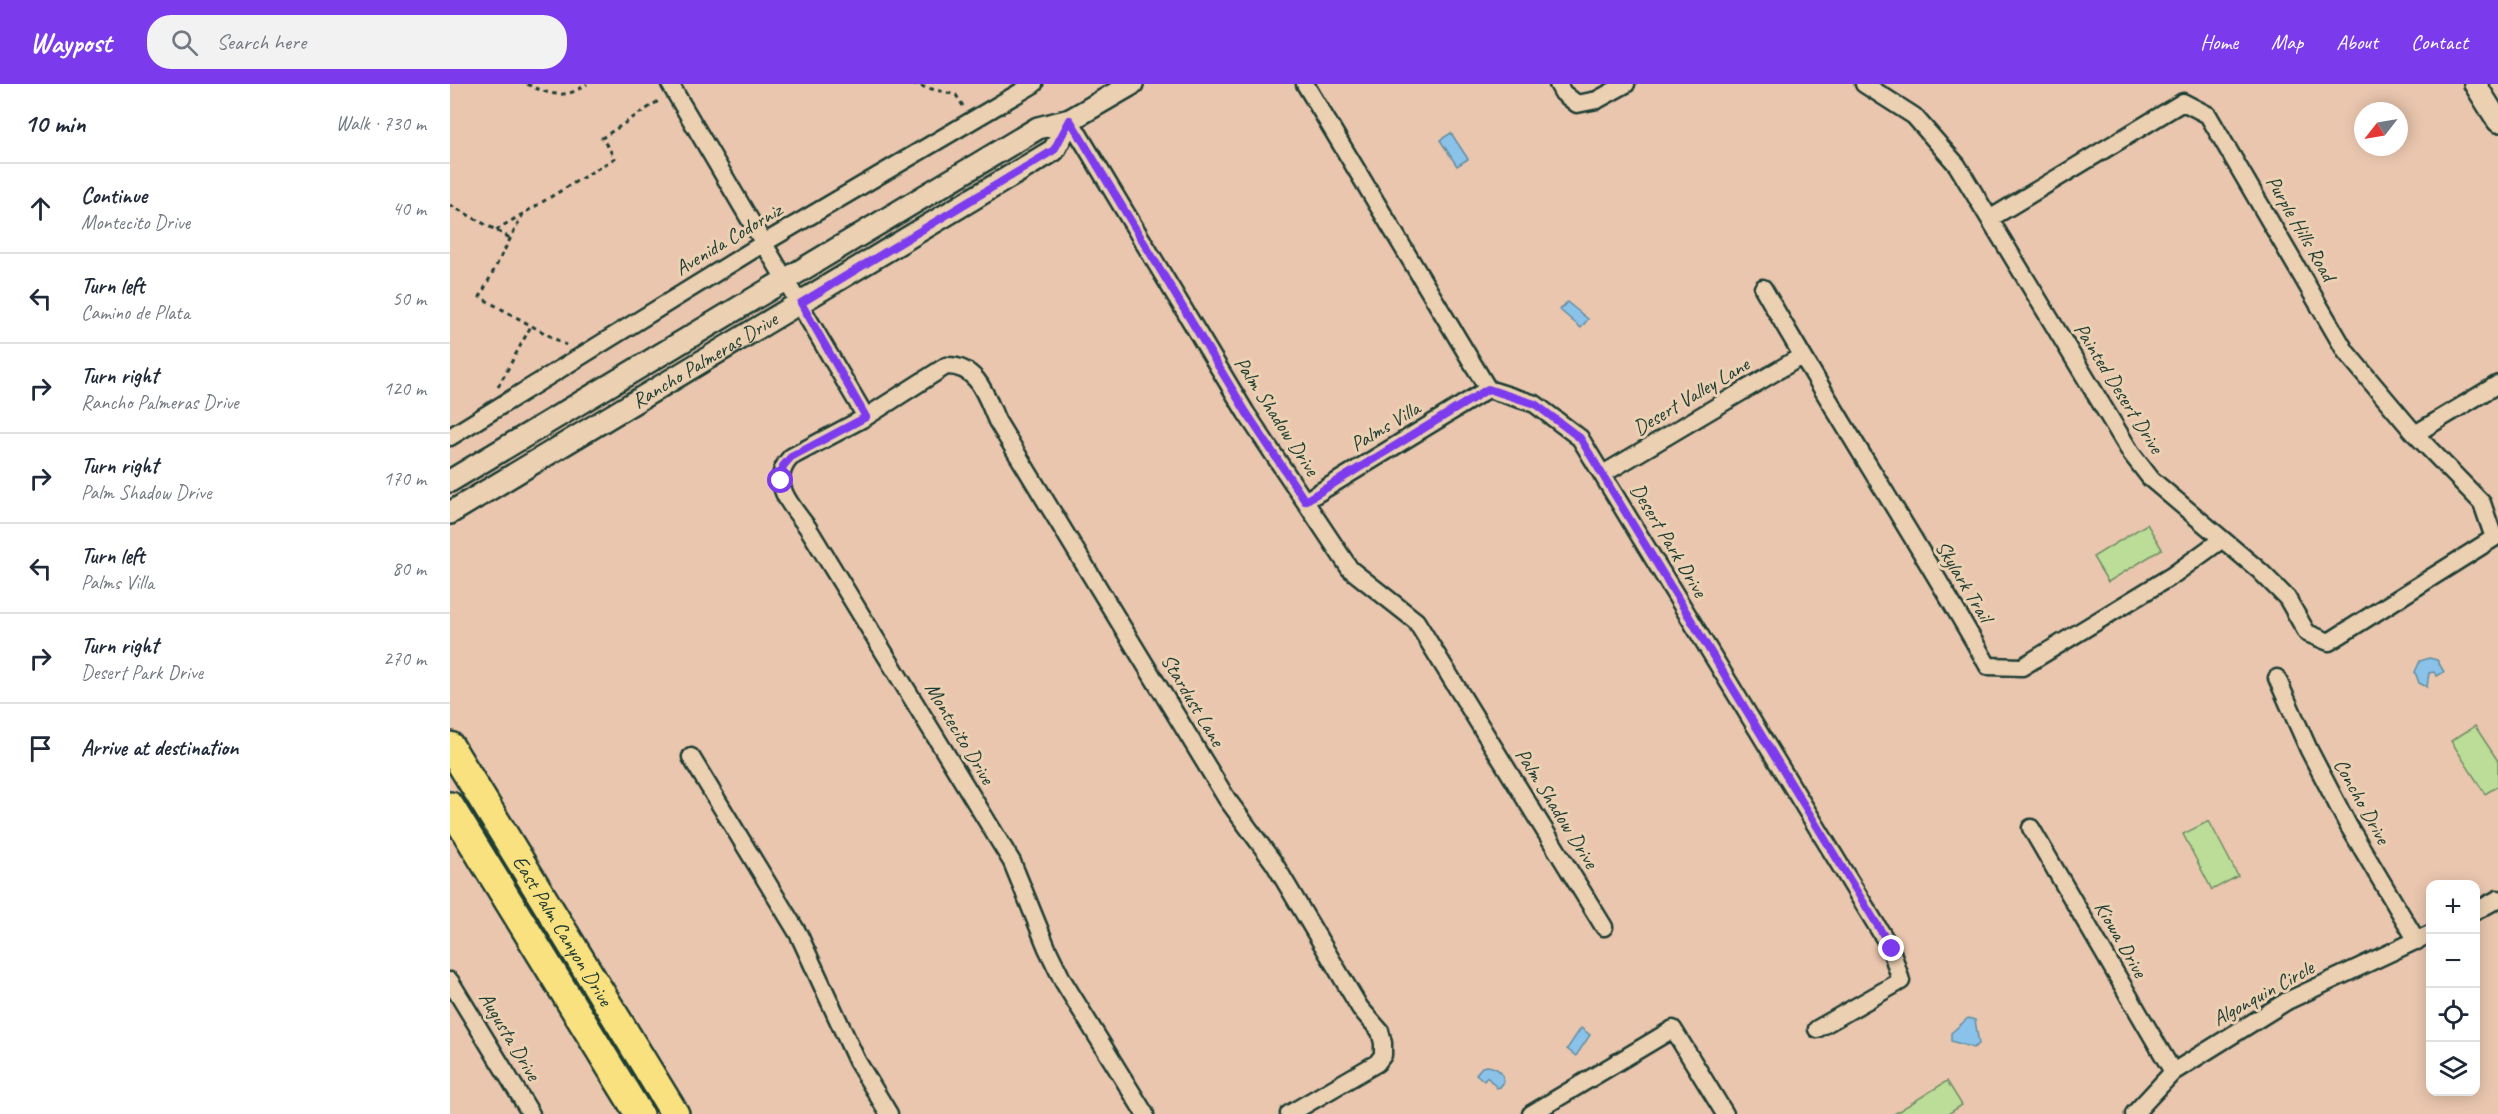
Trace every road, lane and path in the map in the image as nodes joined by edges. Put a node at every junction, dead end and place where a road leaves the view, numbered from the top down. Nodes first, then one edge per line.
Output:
1 (527, 84) edge
2 (586, 84) edge
3 (912, 84) edge
4 (1034, 84) edge
5 (1132, 84) edge
6 (1305, 84) edge
7 (1558, 84) edge
8 (1626, 84) edge
9 (1864, 84) edge
10 (2475, 84) edge
11 (672, 88) edge
12 (1070, 120) junction
13 (971, 121) junction
14 (2498, 121) edge
15 (450, 205) edge
16 (523, 213) junction
17 (1991, 219) junction
18 (496, 230) junction
19 (510, 238) junction
20 (764, 243) junction
21 (787, 279) junction
22 (1763, 288) dead end
23 (801, 303) junction
24 (531, 326) junction
25 (583, 355) junction
26 (1802, 356) junction
27 (2498, 384) edge
28 (498, 387) dead end
29 (1488, 389) junction
30 (866, 417) junction
31 (2415, 434) junction
32 (450, 437) edge
33 (1602, 474) junction
34 (450, 481) edge
35 (1305, 501) junction
36 (450, 513) edge
37 (2221, 540) junction
38 (2472, 554) joint
39 (2277, 678) dead end
40 (450, 746) edge
41 (691, 757) dead end
42 (450, 806) edge
43 (2031, 828) dead end
44 (2498, 899) edge
45 (2480, 908) edge
46 (1604, 927) dead end
47 (2424, 937) edge
48 (450, 981) edge
49 (1817, 1029) dead end
50 (2173, 1072) junction
51 (531, 1114) edge
52 (639, 1114) edge
53 (675, 1114) edge
54 (889, 1114) edge
55 (1144, 1114) edge
56 (1289, 1114) edge
57 (1532, 1114) edge
58 (1725, 1114) edge
59 (2134, 1114) edge

1 - 2 path
3 - 13 path
4 - 13 street, Avenida Codorniz
5 - 12 street, Rancho Palmeras Drive
6 - 29 street
7 - 8 street
9 - 17 street, Painted Desert Drive
10 - 14 street
11 - 16 path
11 - 20 street
12 - 21 street, Rancho Palmeras Drive
12 - 23 street, Rancho Palmeras Drive
12 - 35 street, Palm Shadow Drive
13 - 20 street, Avenida Codorniz
15 - 18 path
16 - 18 path
16 - 19 path
17 - 31 street, Purple Hills Road
17 - 37 street, Painted Desert Drive
18 - 19 path
19 - 24 path
20 - 21 street
20 - 25 street, Avenida Codorniz
21 - 23 street
21 - 34 street, Rancho Palmeras Drive
22 - 26 street, Skylark Trail
23 - 30 street
23 - 36 street, Rancho Palmeras Drive
24 - 25 path
24 - 28 path
25 - 32 street, Avenida Codorniz
26 - 33 street, Desert Valley Lane
26 - 37 street, Skylark Trail
27 - 31 street
29 - 33 street, Desert Park Drive
29 - 35 street, Palms Villa
30 - 55 street, Montecito Drive
30 - 56 street, Stardust Lane
31 - 38 street, Purple Hills Road
33 - 49 street, Desert Park Drive
35 - 46 street, Palm Shadow Drive
37 - 38 street, Painted Desert Drive
39 - 47 street, Concho Drive
40 - 53 main road, East Palm Canyon Drive
41 - 54 street
42 - 52 main road, East Palm Canyon Drive
43 - 50 street, Kiowa Drive
44 - 45 street
47 - 50 street, Algonquin Circle
48 - 51 street, Augusta Drive
50 - 59 street, Algonquin Circle
57 - 58 street

